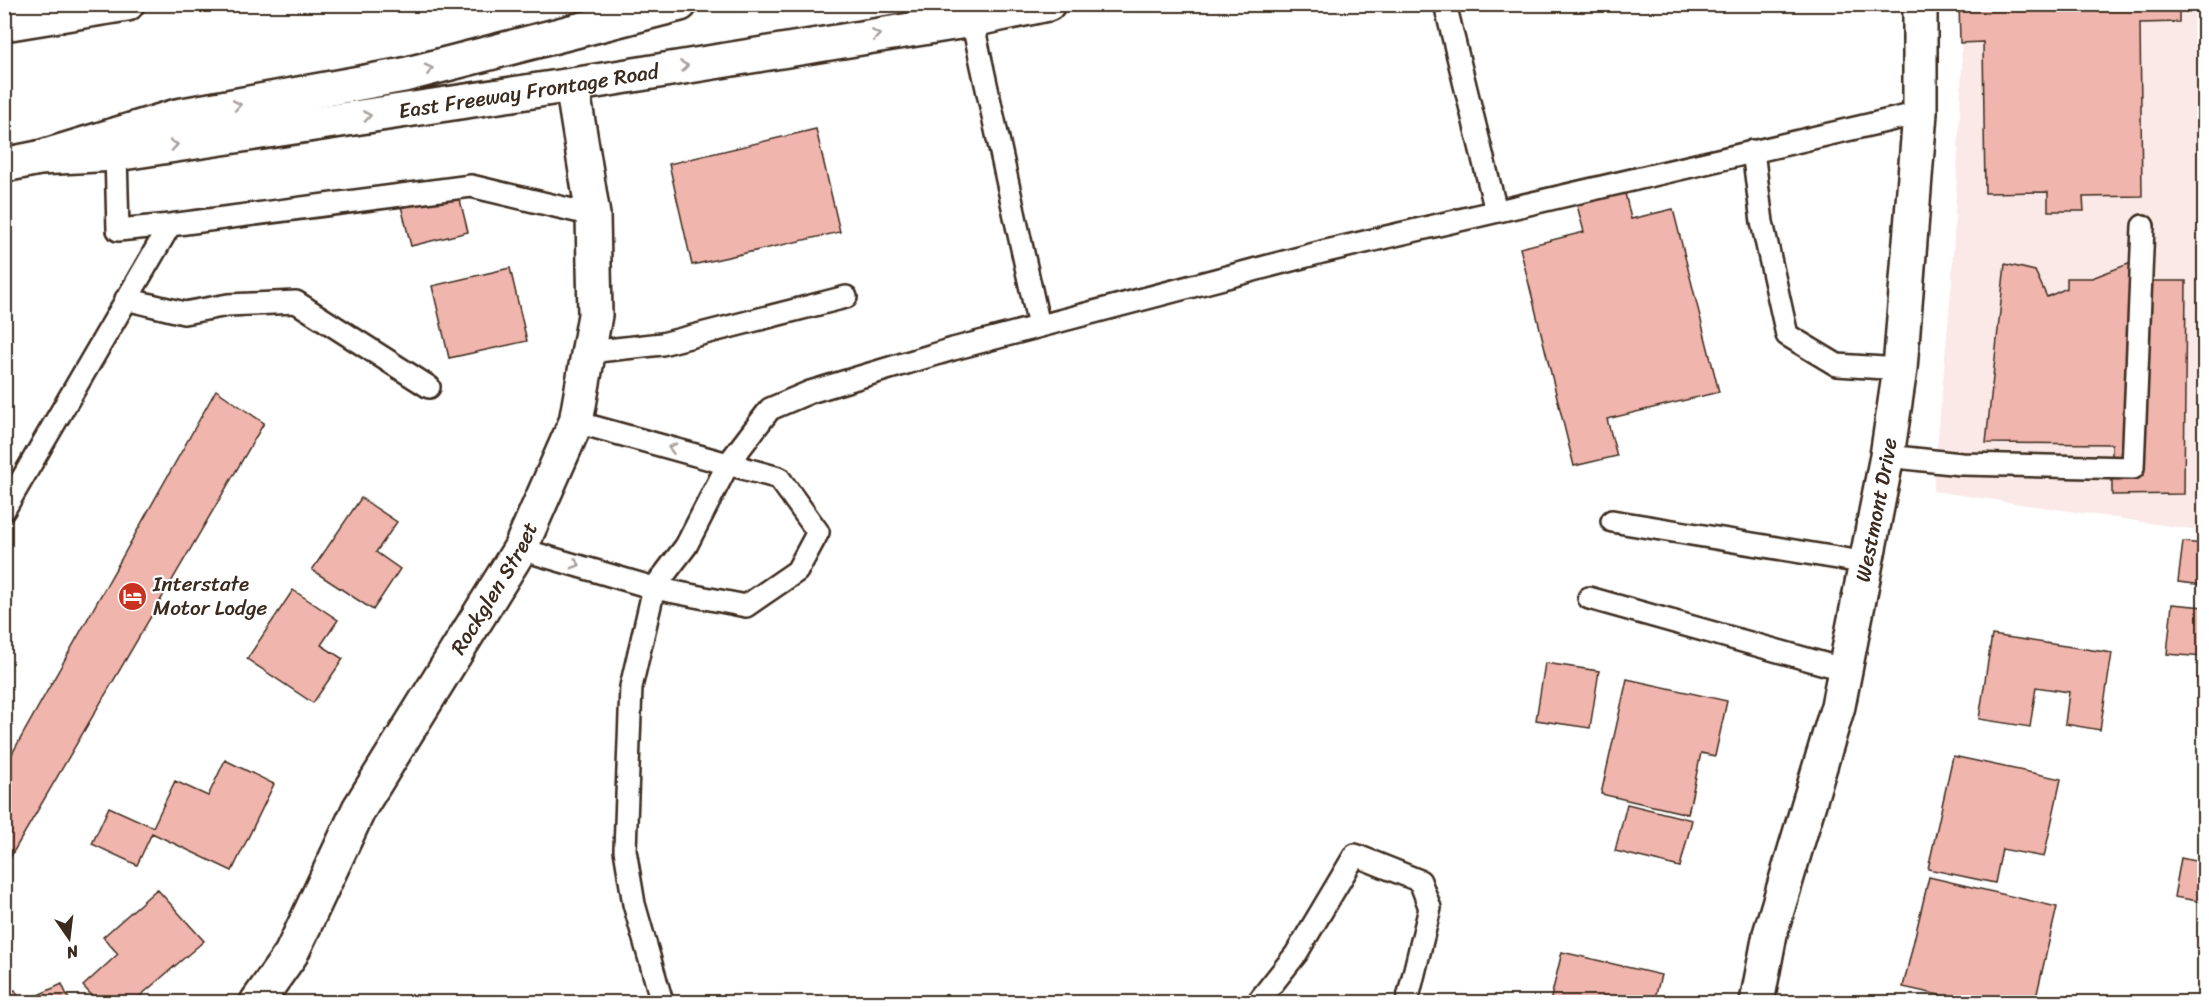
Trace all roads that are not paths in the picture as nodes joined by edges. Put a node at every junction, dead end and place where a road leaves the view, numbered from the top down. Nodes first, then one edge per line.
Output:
1 (127, 4) edge
2 (680, 4) edge
3 (1048, 4) edge
4 (1445, 4) edge
5 (1920, 4) edge
6 (972, 20) junction
7 (4, 24) edge
8 (572, 85) junction
9 (1920, 113) junction
10 (1753, 151) junction
11 (116, 154) junction
12 (39, 158) junction
13 (4, 165) edge
14 (1496, 211) junction
15 (593, 215) junction
16 (170, 225) junction
17 (2143, 226) dead end
18 (846, 297) dead end
19 (126, 299) junction
20 (1039, 326) junction
21 (588, 352) junction
22 (1900, 369) junction
23 (429, 387) dead end
24 (576, 422) junction
25 (1887, 456) junction
26 (728, 464) junction
27 (4, 510) edge
28 (1612, 521) dead end
29 (520, 549) junction
30 (1868, 563) junction
31 (654, 588) junction
32 (1589, 598) dead end
33 (1846, 670) junction
34 (257, 1002) edge
35 (662, 1002) edge
36 (1257, 1002) edge
37 (1407, 1002) edge
38 (1757, 1002) edge

1 - 7 main road
12 -> 2 main road
3 - 6 main road, East Freeway Frontage Road
4 - 14 lane
5 - 9 main road, Westmont Drive
8 -> 6 main road, East Freeway Frontage Road
6 - 20 lane
11 -> 8 main road, East Freeway Frontage Road
8 - 15 main road, Rockglen Street
9 - 10 lane
9 - 22 main road, Westmont Drive
10 - 14 lane
10 - 22 lane
11 - 12 main road, East Freeway Frontage Road
11 - 16 lane
12 - 13 main road, East Freeway Frontage Road
14 - 20 lane
15 - 16 lane
15 - 21 main road, Rockglen Street
16 - 19 lane
17 - 25 lane
18 - 21 lane
19 - 23 lane
19 - 27 lane
20 - 26 lane
21 - 24 main road, Rockglen Street
22 - 25 main road, Westmont Drive
26 -> 24 lane
24 - 29 main road, Rockglen Street
25 - 30 main road, Westmont Drive
26 - 31 lane
26 - 31 lane
28 - 30 lane
29 -> 31 lane
29 - 34 main road, Rockglen Street
30 - 33 main road, Westmont Drive
31 - 35 lane
32 - 33 lane
33 - 38 main road, Westmont Drive
36 - 37 lane

